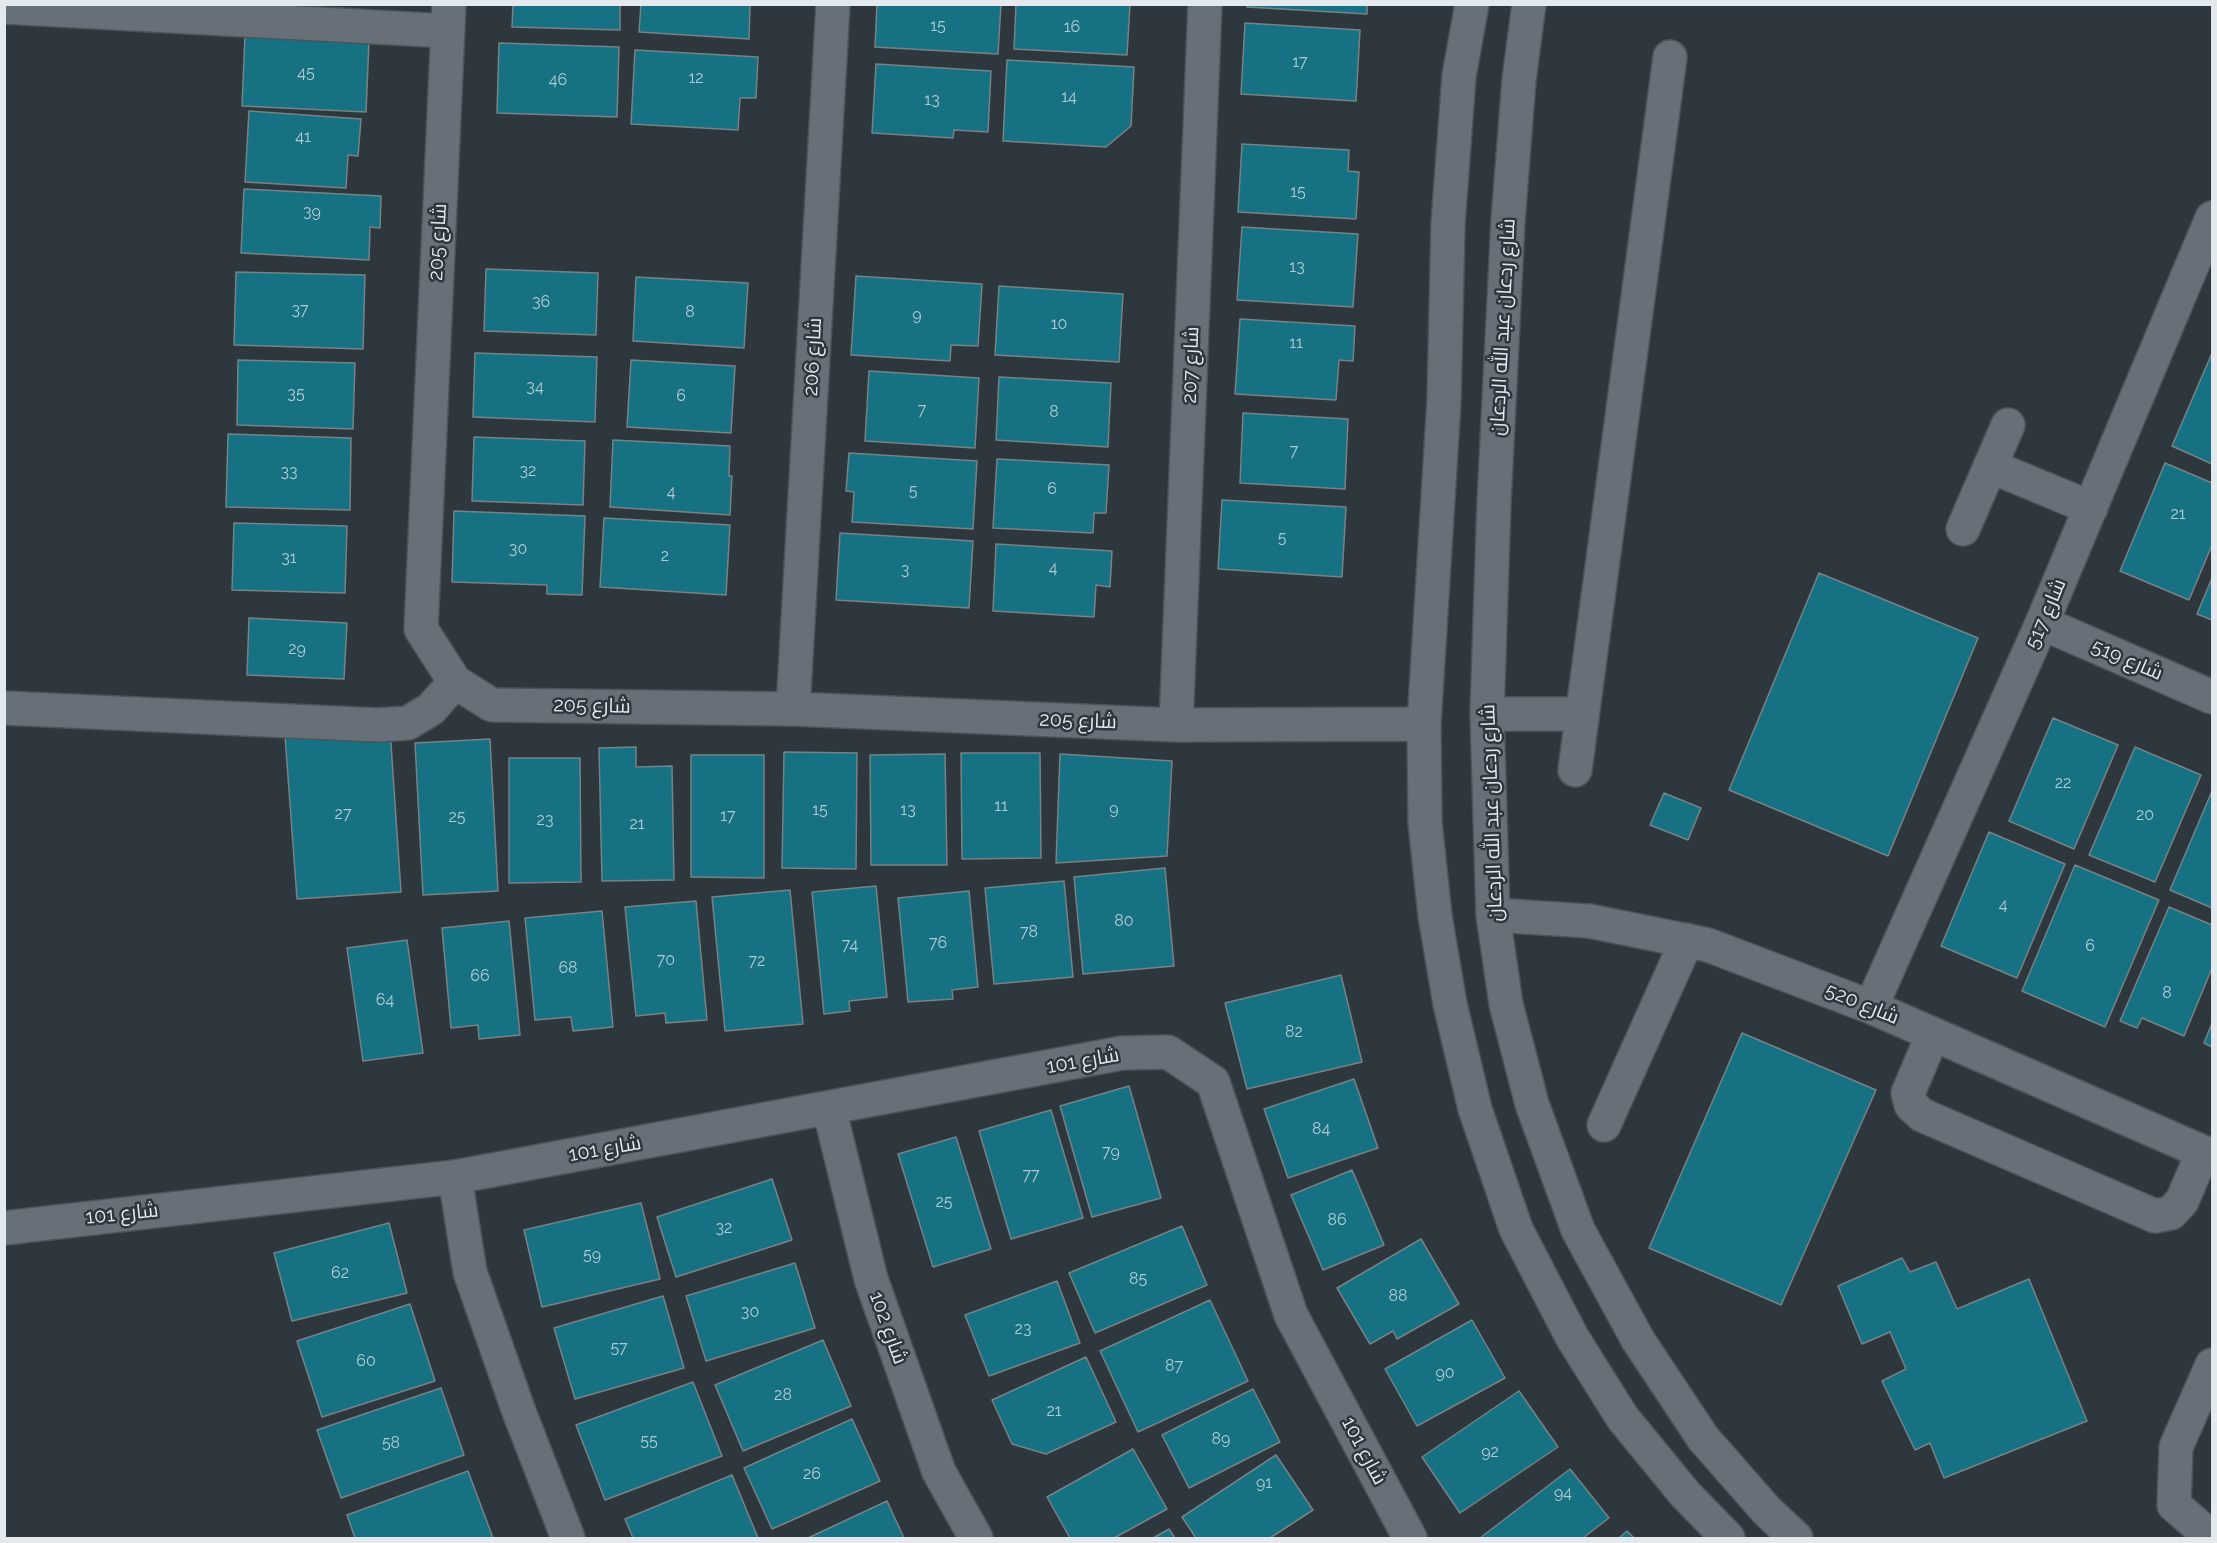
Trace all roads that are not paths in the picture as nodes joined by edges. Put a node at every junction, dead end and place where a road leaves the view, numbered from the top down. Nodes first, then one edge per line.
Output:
1 (832, 4) edge
2 (1205, 4) edge
3 (1472, 4) edge
4 (1529, 4) edge
5 (4, 7) edge
6 (448, 18) edge
7 (1670, 57) dead end
8 (2212, 218) edge
9 (2204, 260) edge
10 (2008, 425) dead end
11 (1990, 466) junction
12 (2091, 508) junction
13 (1963, 529) dead end
14 (2042, 624) junction
15 (455, 682) junction
16 (2212, 697) edge
17 (4, 708) edge
18 (793, 709) junction
19 (1487, 714) junction
20 (1582, 714) junction
21 (1424, 724) junction
22 (1176, 725) junction
23 (1575, 770) dead end
24 (1493, 915) junction
25 (1687, 940) junction
26 (1871, 1007) junction
27 (1933, 1035) junction
28 (829, 1108) junction
29 (1604, 1125) dead end
30 (2208, 1154) edge
31 (455, 1177) junction
32 (4, 1227) edge
33 (2212, 1365) edge
34 (2212, 1538) edge
35 (568, 1539) edge
36 (976, 1539) edge
37 (1410, 1539) edge
38 (1728, 1539) edge
39 (1796, 1539) edge

1 - 18 street, شارع 206
2 - 22 street, شارع 207
3 - 21 street
4 - 19 street, شارع ردعان عبد الله الردعان
5 - 6 street
6 - 15 street, شارع 205
7 - 20 street
8 - 9 street, شارع 517
9 - 12 street, شارع 517
10 - 11 street
11 - 12 street
11 - 13 street
12 - 14 street, شارع 517
14 - 16 street, شارع 519
14 - 26 street, شارع 517
15 - 17 street
15 - 18 street, شارع 205
18 - 22 street, شارع 205
19 - 20 street
19 - 24 street, شارع ردعان عبد الله الردعان
20 - 23 street
21 - 22 street, شارع 205
21 - 38 street
24 - 25 street, شارع 520
24 - 39 street, شارع ردعان عبد الله الردعان
25 - 26 street, شارع 520
25 - 29 street
26 - 27 street, شارع 520
27 - 30 street, شارع 520
27 - 30 street
28 - 31 street, شارع 101
28 - 36 street, شارع 102
28 - 37 street, شارع 101
31 - 32 street, شارع 101
31 - 35 street
33 - 34 street

